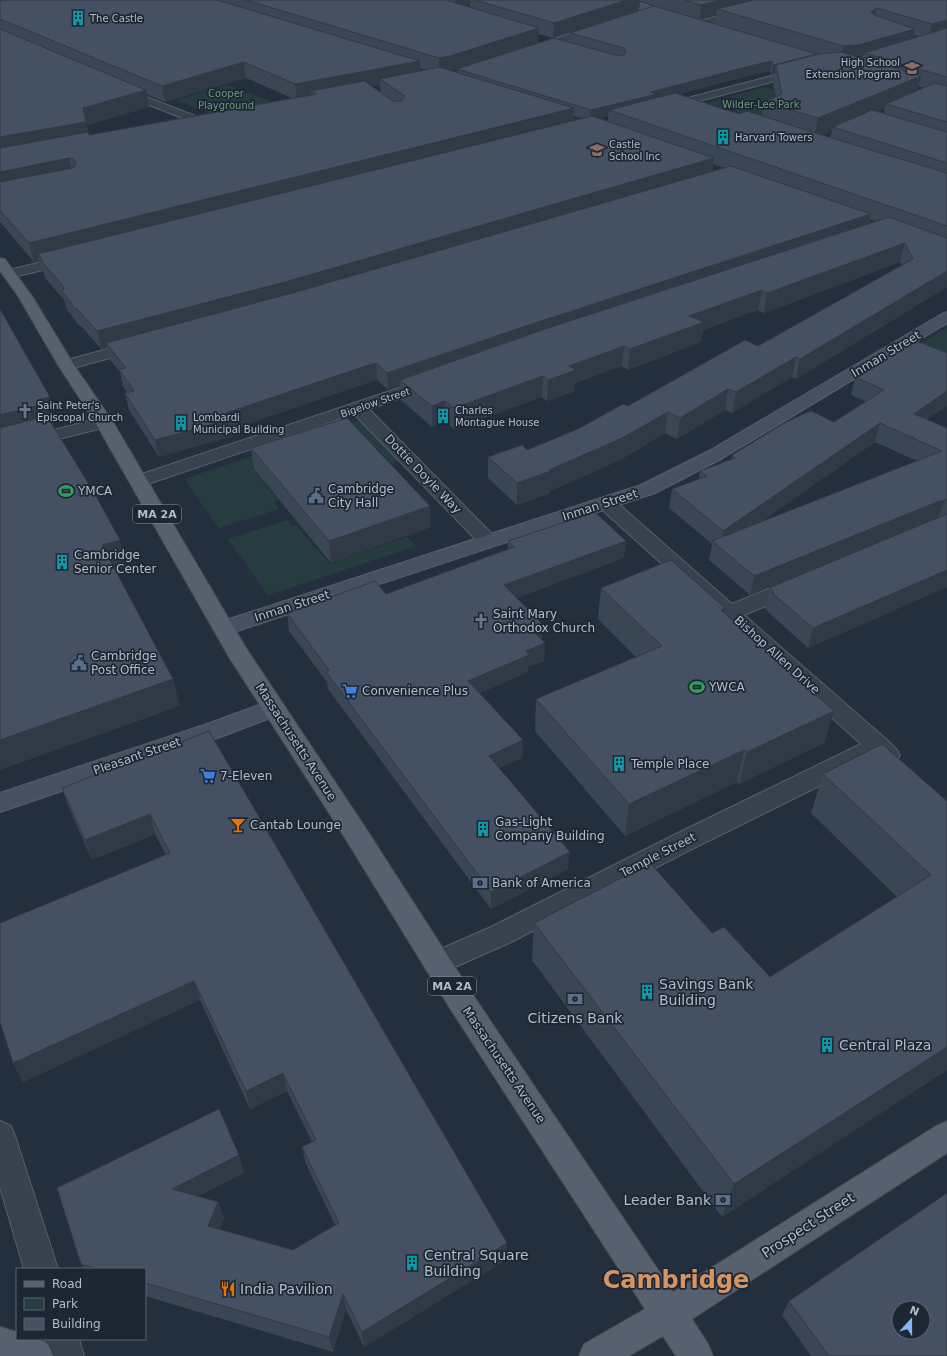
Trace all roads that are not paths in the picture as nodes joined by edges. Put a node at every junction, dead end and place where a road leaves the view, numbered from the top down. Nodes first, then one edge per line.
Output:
1 (620, 0) edge
2 (789, 0) edge
3 (654, 10) junction
4 (636, 16) edge
5 (691, 22) junction
6 (607, 25) edge
7 (714, 29) edge
8 (539, 38) edge
9 (553, 43) junction
10 (568, 47) edge
11 (525, 52) edge
12 (815, 68) edge
13 (109, 85) edge
14 (682, 103) junction
15 (703, 107) edge
16 (653, 110) edge
17 (182, 127) edge
18 (79, 256) edge
19 (5, 268) edge
20 (947, 317) edge
21 (147, 344) edge
22 (66, 365) junction
23 (441, 379) edge
24 (358, 408) junction
25 (104, 422) junction
26 (0, 449) edge
27 (139, 481) junction
28 (606, 503) junction
29 (488, 541) junction
30 (814, 578) edge
31 (729, 612) junction
32 (224, 628) junction
33 (274, 708) junction
34 (878, 746) junction
35 (901, 766) edge
36 (0, 804) edge
37 (437, 963) junction
38 (0, 1136) edge
39 (947, 1136) edge
40 (41, 1268) edge
41 (669, 1314) junction
42 (62, 1340) edge
43 (0, 1344) edge
44 (36, 1356) edge
45 (67, 1356) edge
46 (596, 1356) edge
47 (696, 1356) edge

1 - 3 main road
2 - 5 street
3 - 4 street
3 - 5 main road
5 - 7 main road
6 - 9 street
8 - 9 street
9 - 10 street
9 - 11 street
12 - 14 street
13 - 17 street
14 - 15 street
14 - 16 street
18 - 19 street
19 - 22 main road, Massachusetts Avenue / MA 2A
20 - 28 main road, Inman Street
21 - 22 street
22 - 25 main road, Massachusetts Avenue / MA 2A
23 - 24 street, Bigelow Street
24 - 27 street, Bigelow Street
24 - 29 street, Dottie Doyle Way
25 - 26 street
25 - 27 main road, Massachusetts Avenue / MA 2A
27 - 32 main road, Massachusetts Avenue / MA 2A
28 - 29 main road, Inman Street
28 - 31 street, Bishop Allen Drive
29 - 32 main road, Inman Street
30 - 31 street
31 - 34 street, Bishop Allen Drive
32 - 33 main road, Massachusetts Avenue / MA 2A
33 - 36 main road, Pleasant Street
33 - 37 main road, Massachusetts Avenue / MA 2A
34 - 35 street, Bishop Allen Drive
34 - 37 street, Temple Street
37 - 41 main road, Massachusetts Avenue / MA 2A
38 - 40 street
39 - 41 main road, Prospect Street
41 - 46 main road, Prospect Street
41 - 47 main road, Massachusetts Avenue / MA 2A
42 - 45 street
43 - 44 main road

